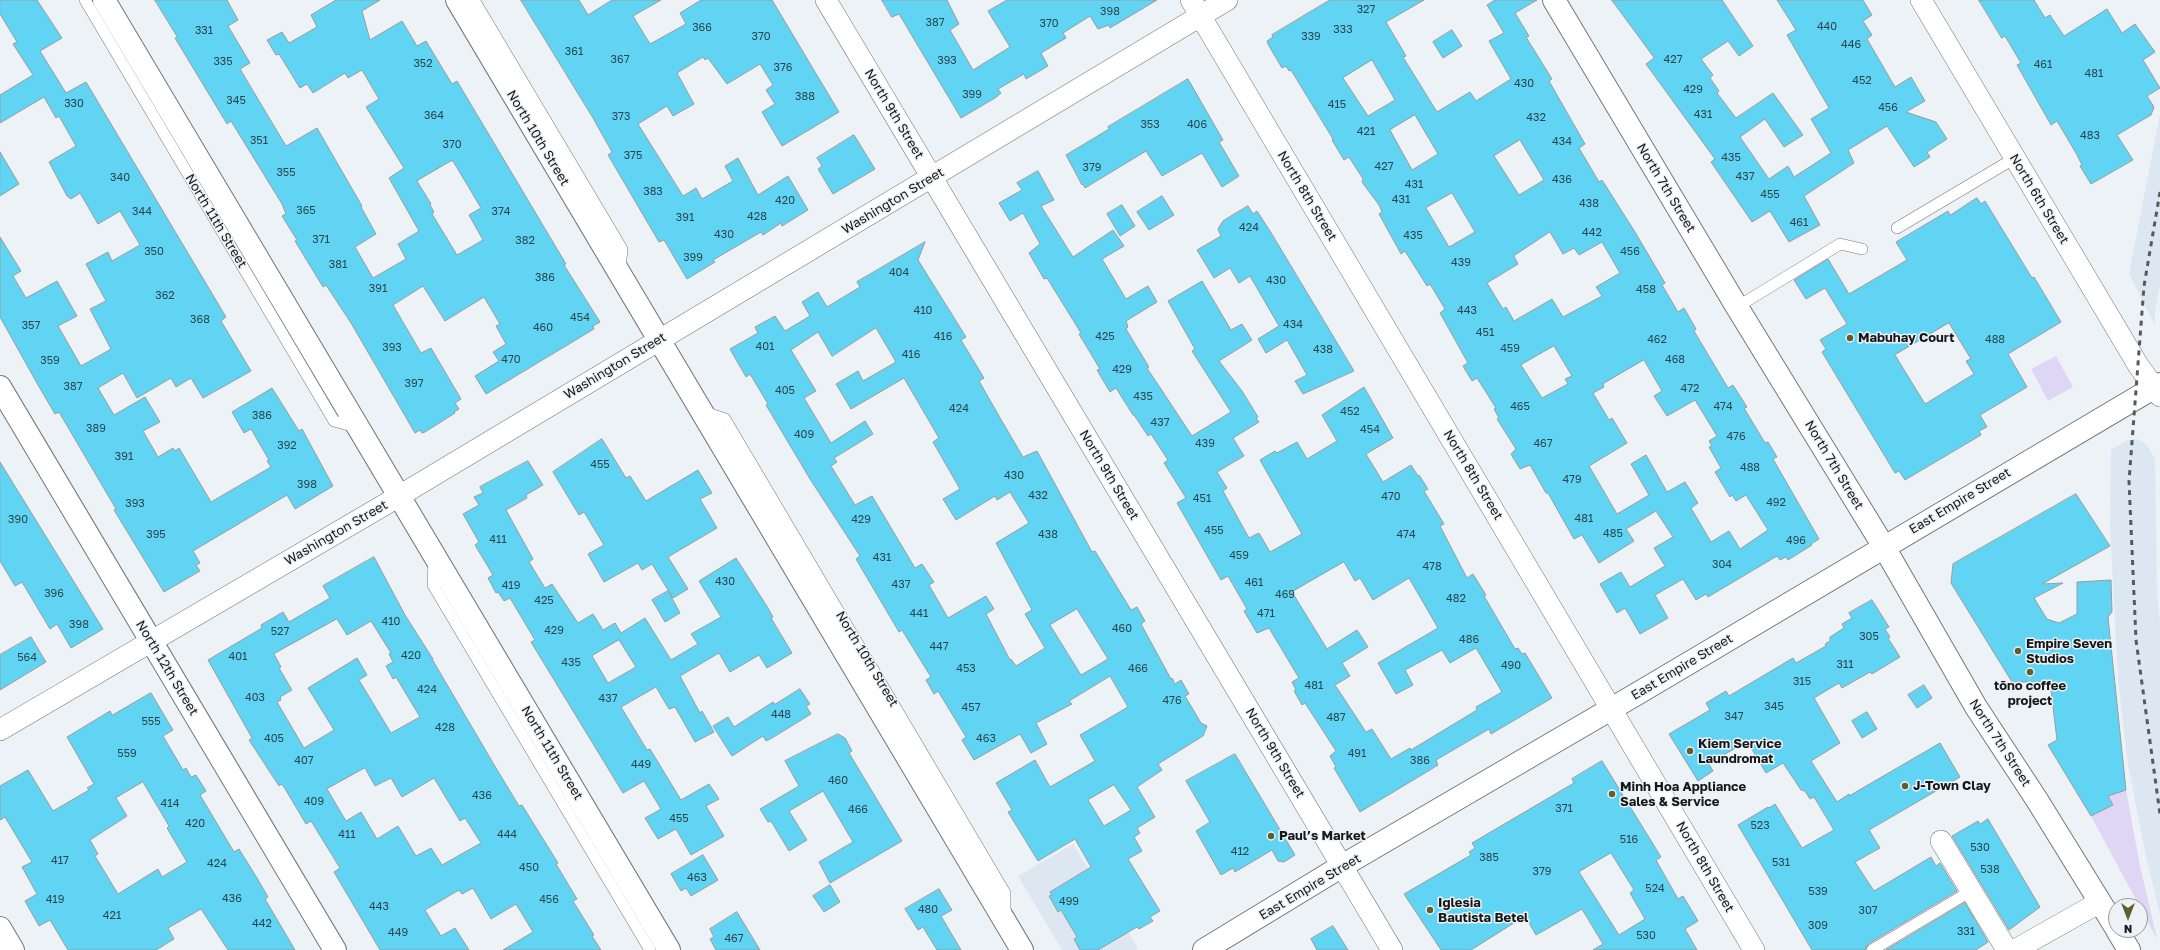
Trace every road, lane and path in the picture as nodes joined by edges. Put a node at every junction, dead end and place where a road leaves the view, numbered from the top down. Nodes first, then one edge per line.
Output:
1 (85, 0) edge
2 (104, 0) edge
3 (457, 0) edge
4 (474, 0) edge
5 (826, 0) edge
6 (1227, 0) edge
7 (1554, 0) edge
8 (1921, 0) edge
9 (1196, 8) edge
10 (2015, 158) junction
11 (931, 178) junction
12 (1897, 228) dead end
13 (1862, 249) dead end
14 (620, 275) junction
15 (1737, 307) junction
16 (660, 339) junction
17 (0, 387) edge
18 (2158, 389) edge
19 (358, 427) junction
20 (399, 496) junction
21 (1884, 547) junction
22 (435, 556) junction
23 (151, 640) junction
24 (1612, 709) junction
25 (0, 730) edge
26 (1941, 841) dead end
27 (1342, 866) junction
28 (1971, 891) junction
29 (2100, 902) junction
30 (2108, 916) edge
31 (0, 928) edge
32 (2122, 938) edge
33 (13, 950) edge
34 (335, 950) edge
35 (650, 950) edge
36 (669, 950) edge
37 (1022, 950) edge
38 (1204, 950) edge
39 (1392, 950) edge
40 (1754, 950) edge
41 (1872, 950) edge
42 (2007, 950) edge
43 (2015, 950) edge
44 (2129, 950) edge

1 - 19 lane, North 11th Street
2 - 19 street, North 11th Street
3 - 14 street, North 10th Street
4 - 14 lane, North 10th Street
5 - 11 street, North 9th Street
6 - 9 street, Washington Street
7 - 15 street, North 7th Street
8 - 10 street, North 6th Street
9 - 11 street, Washington Street
9 - 24 street, North 8th Street
10 - 12 lane
10 - 18 street, North 6th Street
11 - 16 street, Washington Street
11 - 27 street, North 9th Street
13 - 15 lane
14 - 16 street, North 10th Street
15 - 21 street, North 7th Street
16 - 20 street, Washington Street
16 - 37 street, North 10th Street
17 - 23 street, North 12th Street
18 - 21 street, East Empire Street
19 - 20 street, North 11th Street
20 - 22 street, North 11th Street
20 - 23 street, Washington Street
21 - 24 street, East Empire Street
21 - 29 street, North 7th Street
22 - 35 lane, North 11th Street
22 - 36 street, North 11th Street
23 - 25 street, Washington Street
23 - 34 street, North 12th Street
24 - 27 street, East Empire Street
24 - 40 street, North 8th Street
26 - 28 street
27 - 38 street, East Empire Street
27 - 39 street, North 9th Street
28 - 41 lane
28 - 42 street
29 - 30 street, North 7th Street
29 - 43 street
31 - 33 street
32 - 44 street, North 7th Street

